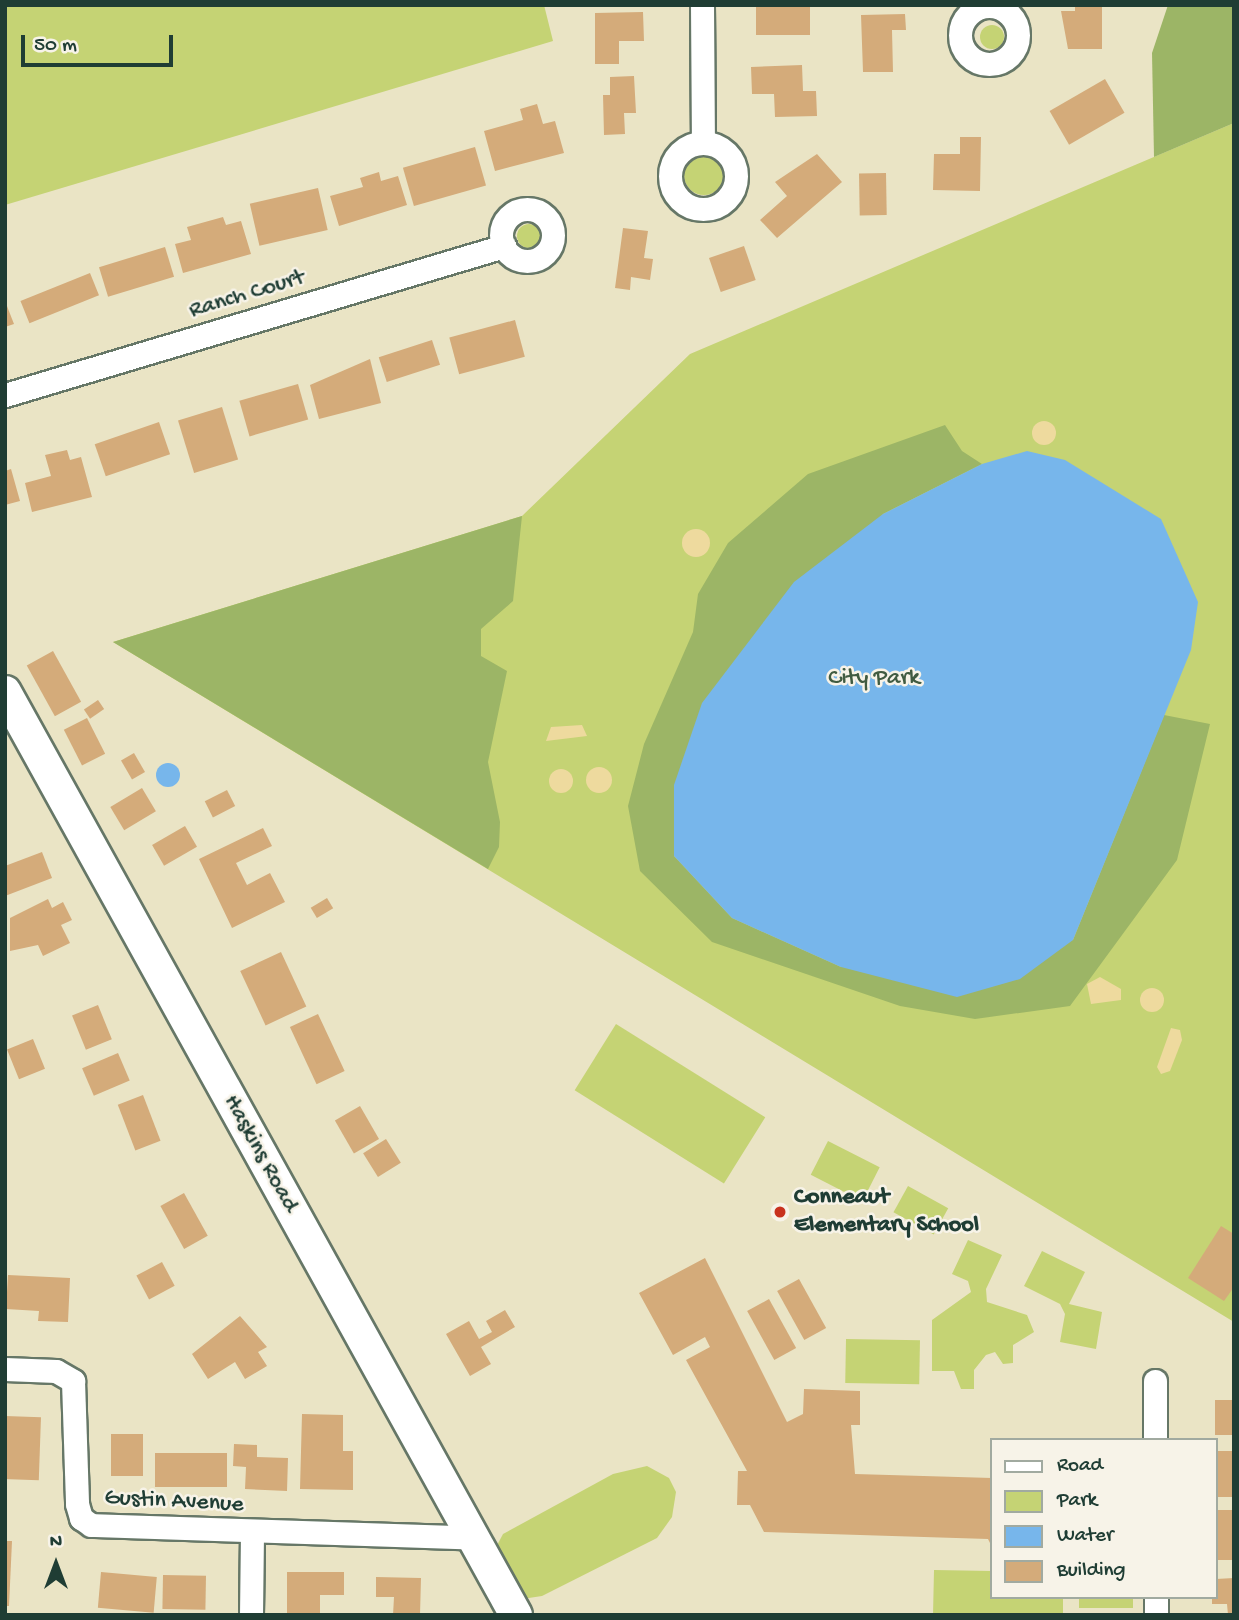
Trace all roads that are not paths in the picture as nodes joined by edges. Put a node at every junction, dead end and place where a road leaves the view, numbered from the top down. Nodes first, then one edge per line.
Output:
1 (702, 5) edge
2 (703, 142) dead end
3 (504, 246) dead end
4 (5, 395) edge
5 (5, 692) edge
6 (5, 1369) edge
7 (1155, 1381) dead end
8 (1155, 1438) edge
9 (252, 1533) junction
10 (474, 1538) junction
11 (251, 1615) edge
12 (516, 1615) edge

1 - 2 street
3 - 4 street, Ranch Court
5 - 10 main road, Haskins Road
6 - 9 street, Gustin Avenue
7 - 8 street
9 - 10 street, Gustin Avenue
9 - 11 street
10 - 12 main road, Haskins Road

